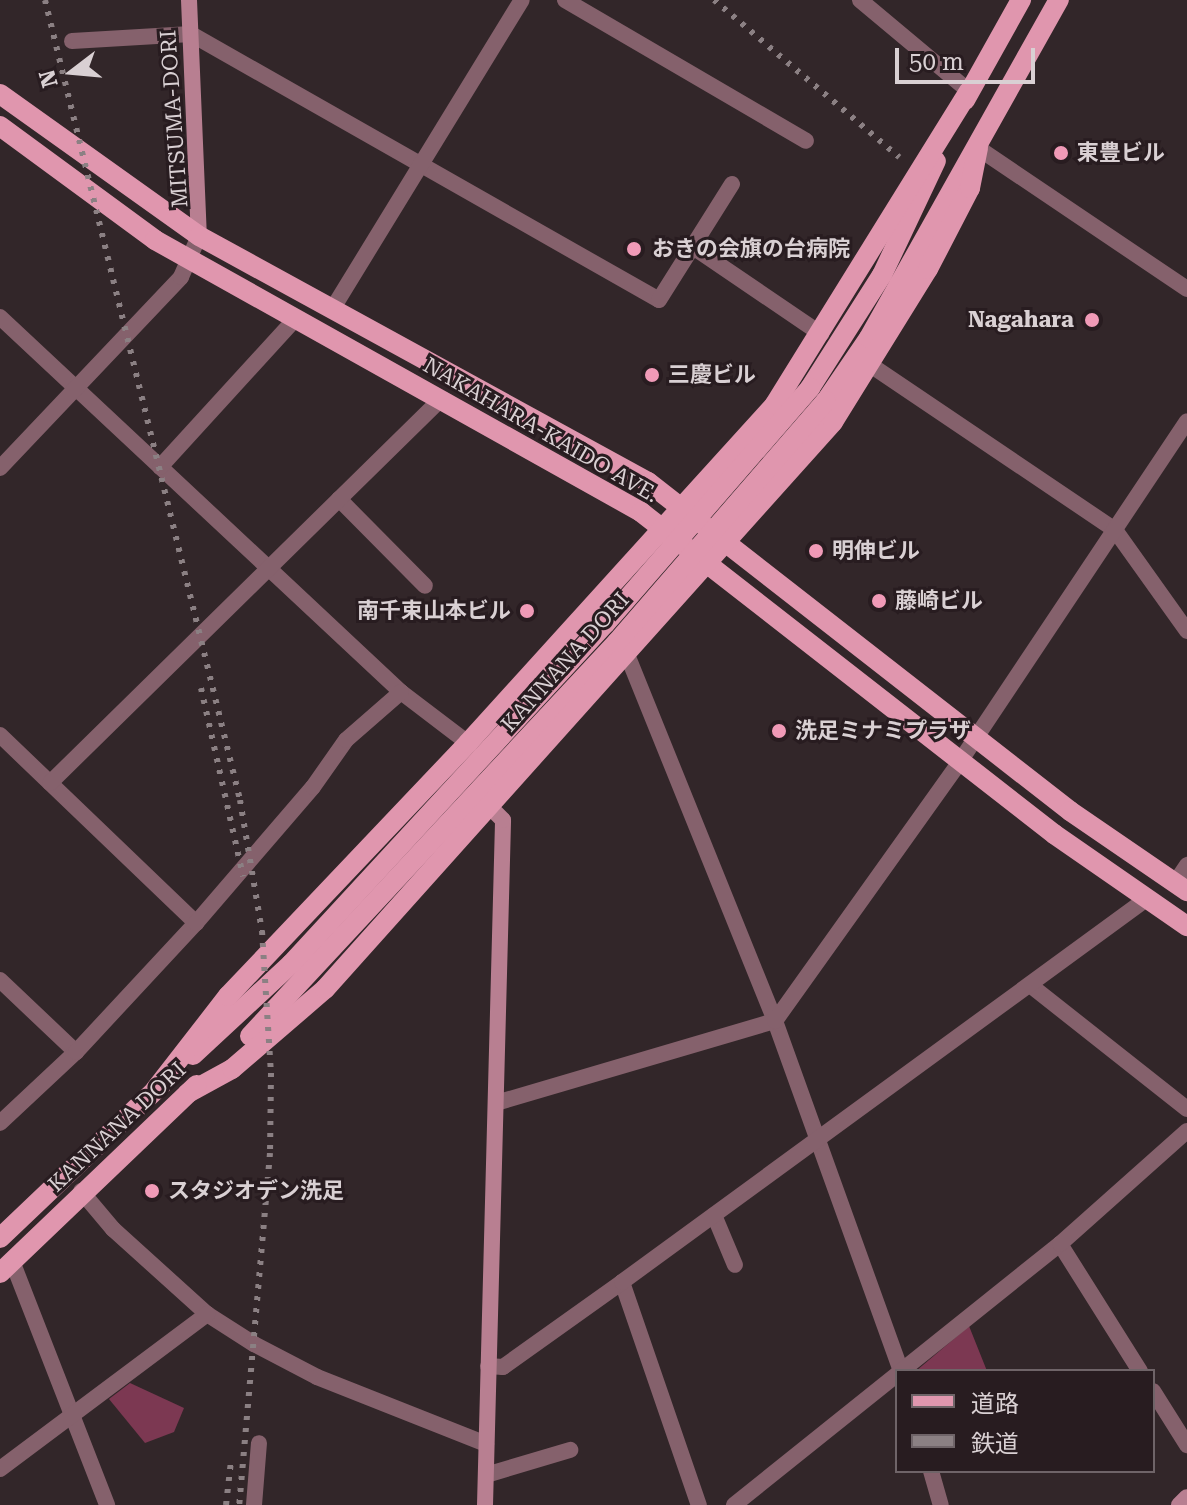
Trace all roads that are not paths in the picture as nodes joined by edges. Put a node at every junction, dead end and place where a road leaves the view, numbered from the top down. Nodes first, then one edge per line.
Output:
1 (522, 0) edge
2 (565, 0) edge
3 (860, 0) edge
4 (1021, 0) edge
5 (1059, 0) edge
6 (193, 4) edge
7 (191, 34) junction
8 (72, 41) dead end
9 (969, 91) junction
10 (0, 94) edge
11 (2, 133) edge
12 (806, 141) dead end
13 (978, 148) junction
14 (420, 167) junction
15 (732, 184) dead end
16 (199, 236) junction
17 (693, 247) junction
18 (191, 260) junction
19 (1187, 289) edge
20 (333, 308) junction
21 (0, 317) edge
22 (294, 320) junction
23 (821, 334) junction
24 (872, 366) junction
25 (75, 388) junction
26 (818, 394) junction
27 (440, 400) junction
28 (1187, 421) edge
29 (160, 467) junction
30 (0, 468) edge
31 (339, 499) junction
32 (681, 508) junction
33 (661, 529) junction
34 (1115, 530) junction
35 (726, 542) junction
36 (709, 563) junction
37 (268, 569) junction
38 (425, 586) dead end
39 (1186, 628) edge
40 (616, 639) junction
41 (401, 692) junction
42 (0, 735) edge
43 (977, 736) junction
44 (468, 743) junction
45 (961, 760) junction
46 (50, 783) junction
47 (491, 808) junction
48 (1187, 865) edge
49 (1181, 887) edge
50 (1145, 900) junction
51 (196, 923) junction
52 (1187, 926) edge
53 (0, 980) edge
54 (1030, 985) junction
55 (775, 1021) junction
56 (76, 1052) junction
57 (155, 1090) junction
58 (188, 1093) junction
59 (496, 1103) junction
60 (1187, 1109) edge
61 (0, 1123) edge
62 (1187, 1131) edge
63 (819, 1137) junction
64 (81, 1191) junction
65 (714, 1215) junction
66 (3, 1229) edge
67 (1060, 1244) junction
68 (735, 1265) dead end
69 (6, 1267) edge
70 (622, 1282) junction
71 (207, 1314) junction
72 (488, 1366) junction
73 (901, 1369) edge
74 (902, 1369) edge
75 (1139, 1369) edge
76 (895, 1375) edge
77 (1155, 1394) edge
78 (73, 1415) junction
79 (259, 1443) dead end
80 (486, 1444) junction
81 (1187, 1445) edge
82 (570, 1450) dead end
83 (0, 1469) edge
84 (932, 1473) edge
85 (486, 1475) junction
86 (1187, 1497) edge
87 (107, 1505) edge
88 (254, 1505) edge
89 (485, 1505) edge
90 (699, 1505) edge
91 (734, 1505) edge
92 (941, 1505) edge
93 (1179, 1505) edge

1 - 14 street
2 - 12 street
3 - 9 street
4 - 9 main road, KANNANA DORI
5 - 13 main road, KANNANA DORI
6 - 7 street, MITSUMA-DORI
7 - 8 street
7 - 14 street
7 - 16 street, MITSUMA-DORI
9 - 23 main road
9 - 26 main road, KANNANA DORI
10 - 16 main road, NAKAHARA-KAIDO AVE.
11 - 18 main road, NAKAHARA-KAIDO AVE.
13 - 19 street
13 - 24 main road
13 - 26 main road, KANNANA DORI
14 - 17 street
14 - 20 street
15 - 17 street
16 - 18 street
16 - 20 main road, NAKAHARA-KAIDO AVE.
17 - 23 street
18 - 22 main road, NAKAHARA-KAIDO AVE.
18 - 25 street
20 - 32 main road, NAKAHARA-KAIDO AVE.
21 - 25 street
22 - 27 main road, NAKAHARA-KAIDO AVE.
22 - 29 street
23 - 32 main road
24 - 34 street
24 - 35 main road
25 - 29 street
25 - 30 street
26 - 40 main road, KANNANA DORI, bridge
27 - 31 street
27 - 33 main road, NAKAHARA-KAIDO AVE.
28 - 34 street
29 - 37 street
31 - 37 street
31 - 38 street
32 - 33 main road
32 - 35 main road, NAKAHARA-KAIDO AVE.
33 - 36 main road, NAKAHARA-KAIDO AVE.
33 - 44 main road
34 - 39 street
34 - 43 street
35 - 36 main road
35 - 43 main road, NAKAHARA-KAIDO AVE.
36 - 40 main road
36 - 45 main road, NAKAHARA-KAIDO AVE.
37 - 41 street
37 - 46 street
40 - 47 main road
40 - 55 street
40 - 57 main road, KANNANA DORI
40 - 58 main road, KANNANA DORI
41 - 44 street
41 - 51 street
42 - 46 street
43 - 45 street
43 - 49 main road, NAKAHARA-KAIDO AVE.
44 - 57 main road
45 - 50 main road, NAKAHARA-KAIDO AVE.
45 - 55 street
46 - 51 street
47 - 58 main road
47 - 59 street
48 - 49 street
50 - 52 main road, NAKAHARA-KAIDO AVE.
50 - 54 street
51 - 56 street
53 - 56 street
54 - 60 street
54 - 63 street
55 - 59 street
55 - 63 street
56 - 61 street
57 - 66 main road, KANNANA DORI
58 - 64 main road, KANNANA DORI
59 - 72 street
62 - 67 street
63 - 65 street
63 - 73 street
64 - 69 main road, KANNANA DORI
64 - 71 street
65 - 68 street
65 - 70 street
67 - 74 street
67 - 75 street
69 - 78 street
70 - 72 street
70 - 90 street
71 - 78 street
71 - 80 street
72 - 80 street
76 - 91 street
77 - 81 street
78 - 83 street
78 - 87 street
79 - 88 street
80 - 85 street
82 - 85 street
84 - 92 street
85 - 89 street
86 - 93 street

